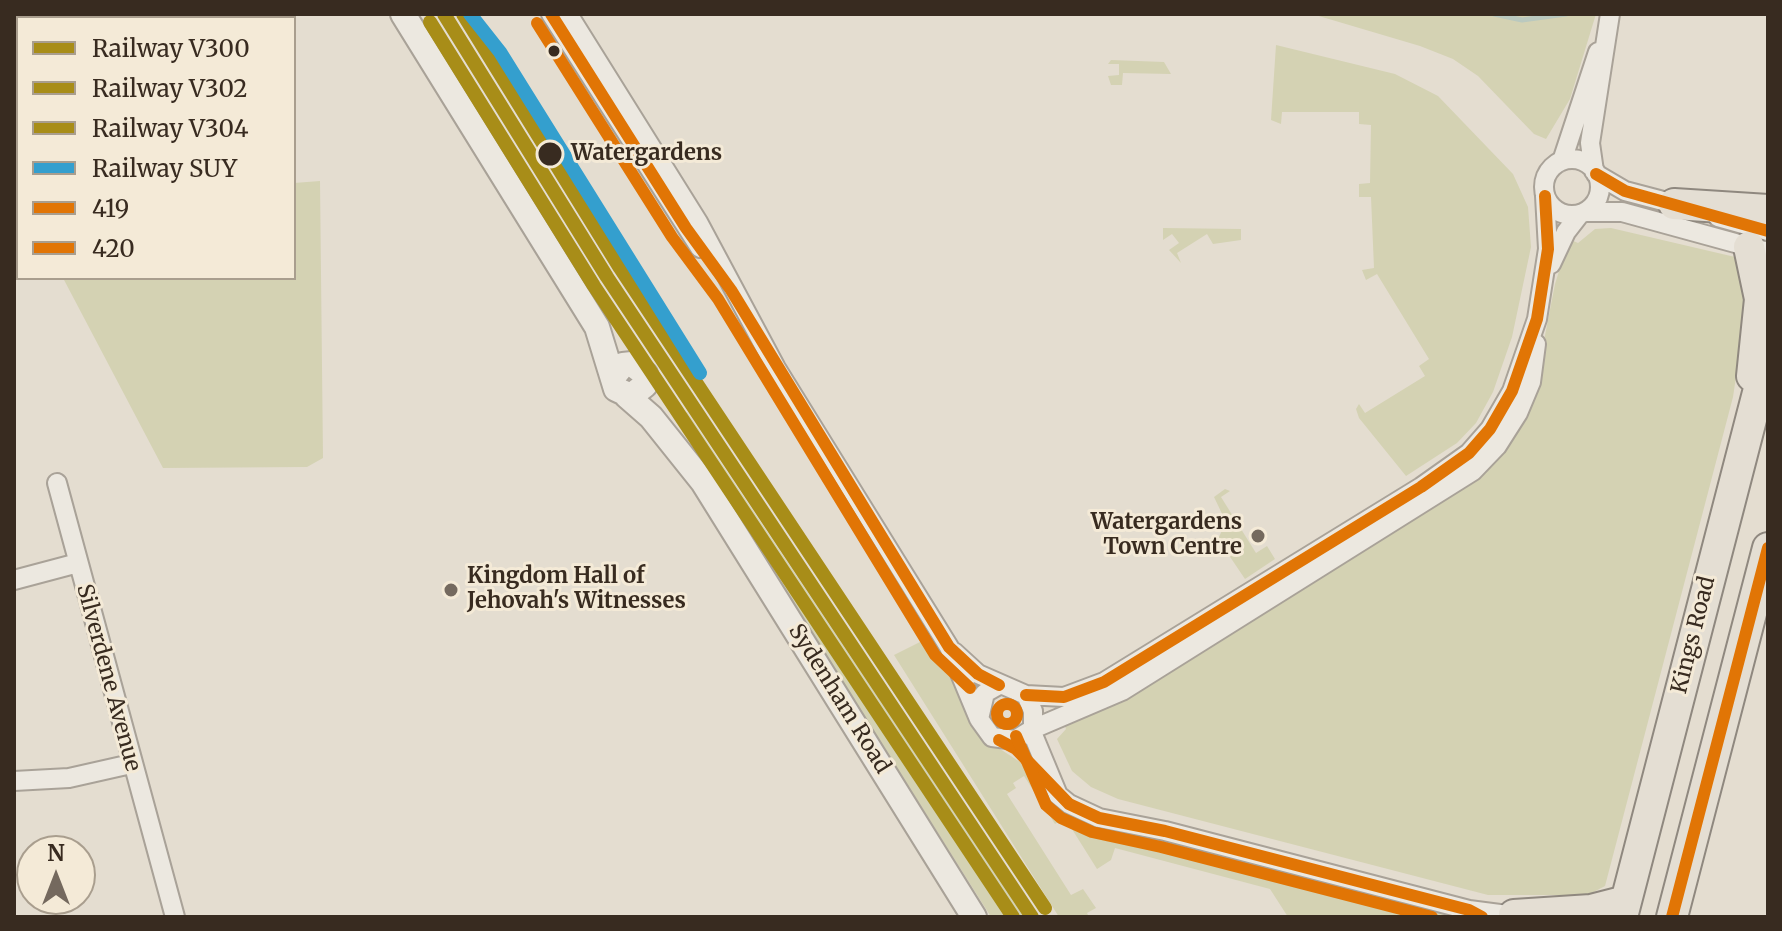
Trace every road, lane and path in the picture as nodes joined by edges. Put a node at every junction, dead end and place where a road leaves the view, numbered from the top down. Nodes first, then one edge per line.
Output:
1 (403, 14) edge
2 (421, 14) edge
3 (551, 14) edge
4 (568, 14) edge
5 (1609, 22) edge
6 (488, 137) junction
7 (1562, 161) junction
8 (1595, 172) junction
9 (1545, 196) junction
10 (1674, 204) junction
11 (1768, 210) edge
12 (1583, 213) junction
13 (1762, 243) edge
14 (1546, 274) junction
15 (731, 290) junction
16 (1537, 319) junction
17 (1768, 354) edge
18 (1748, 426) junction
19 (57, 483) dead end
20 (1768, 548) edge
21 (78, 563) junction
22 (14, 580) edge
23 (949, 647) junction
24 (999, 685) junction
25 (1026, 695) junction
26 (979, 719) junction
27 (1032, 729) junction
28 (999, 740) junction
29 (131, 764) junction
30 (14, 781) edge
31 (1054, 786) junction
32 (160, 873) junction
33 (1624, 909) edge
34 (1476, 914) edge
35 (1519, 916) edge
36 (167, 917) edge
37 (175, 917) edge
38 (974, 917) edge
39 (1672, 917) edge

1 - 6 street, Sydenham Road
2 - 6 street, Sydenham Road
3 - 15 street
4 - 15 street
5 - 7 street
5 - 8 street
6 - 38 street, Sydenham Road
7 - 8 street
7 - 9 street
8 - 10 street
8 - 12 street
9 - 12 street
9 - 14 street
10 - 11 main road
10 - 13 street
12 - 13 street
12 - 14 street
13 - 18 main road
14 - 16 street
15 - 23 street
16 - 25 street
16 - 27 street
17 - 18 main road, Kings Road
18 - 33 main road, Kings Road
19 - 21 street, Silverdene Avenue
20 - 39 main road
21 - 22 street
21 - 29 street, Silverdene Avenue
23 - 24 street
23 - 26 street
24 - 25 street
24 - 26 street
25 - 27 street
26 - 28 street
27 - 28 street
27 - 31 street
28 - 31 street
29 - 30 street
29 - 32 street, Silverdene Avenue
31 - 34 street
32 - 36 street, Silverdene Avenue
32 - 37 street, Silverdene Avenue
33 - 35 main road
34 - 35 street

